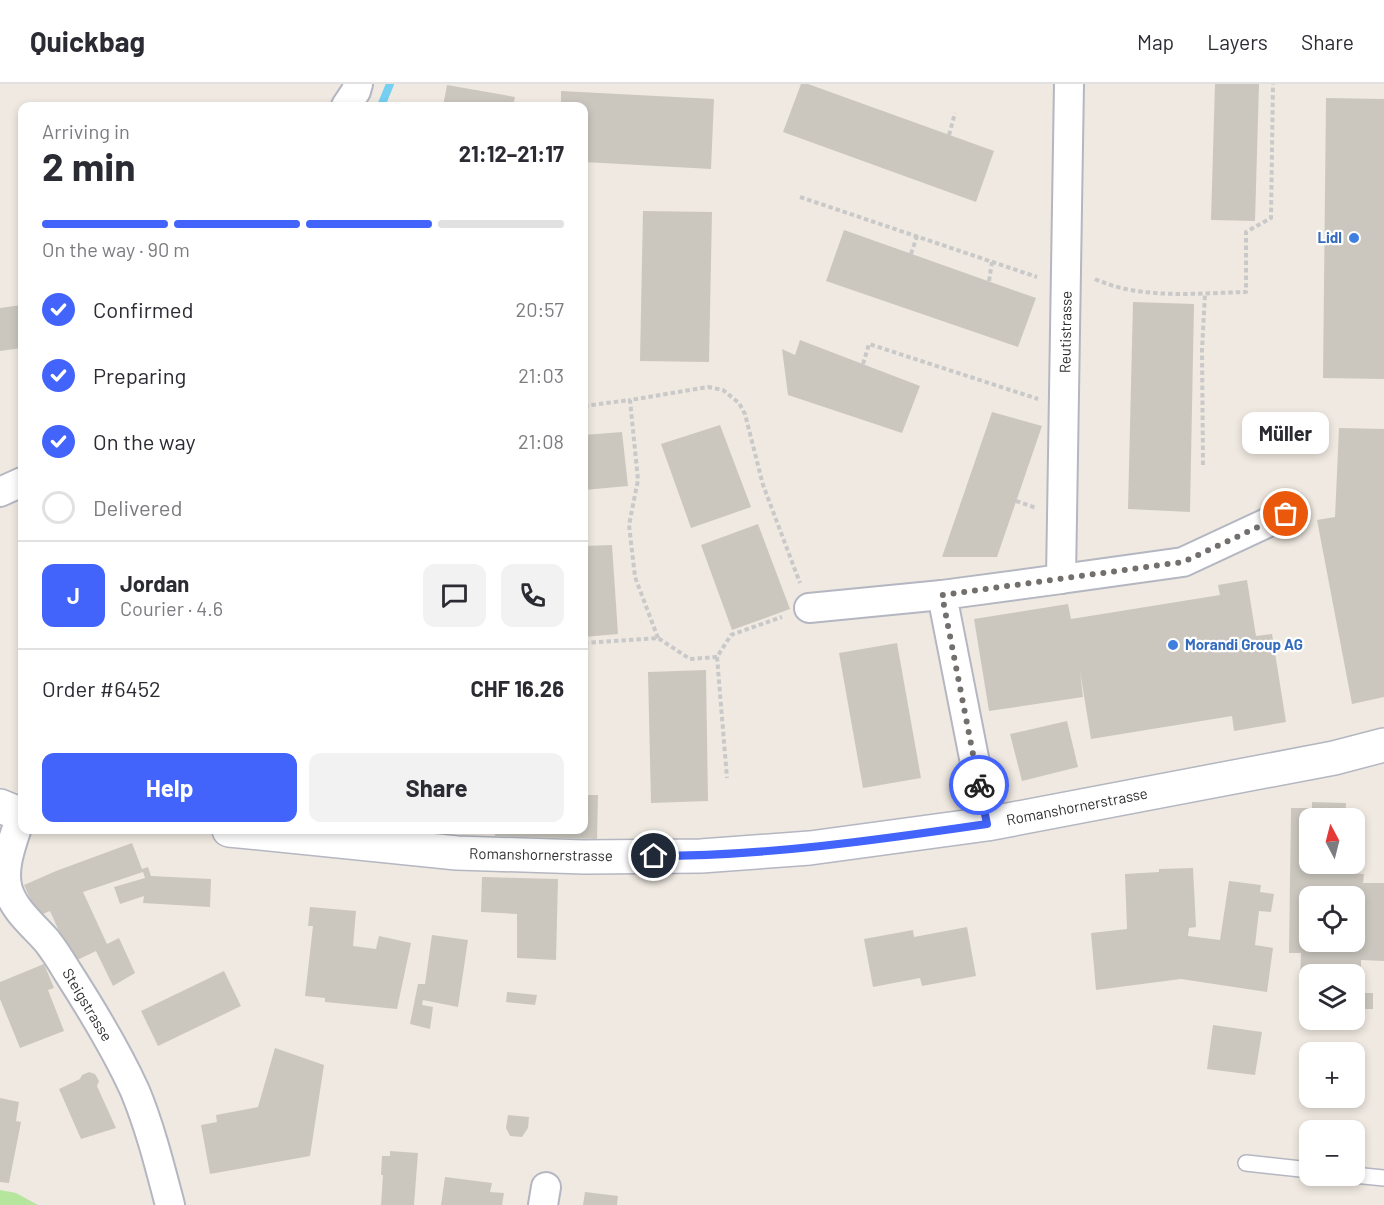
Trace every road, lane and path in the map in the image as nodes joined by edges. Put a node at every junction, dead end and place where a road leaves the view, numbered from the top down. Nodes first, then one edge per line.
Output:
1 (339, 84) edge
2 (358, 84) edge
3 (1069, 84) edge
4 (1274, 84) edge
5 (338, 102) edge
6 (349, 102) edge
7 (955, 113) dead end
8 (949, 135) dead end
9 (800, 197) dead end
10 (917, 237) junction
11 (911, 254) dead end
12 (992, 262) junction
13 (1067, 277) junction
14 (989, 281) dead end
15 (1205, 293) junction
16 (863, 364) dead end
17 (630, 400) junction
18 (588, 405) edge
19 (1064, 408) junction
20 (1203, 465) dead end
21 (18, 484) edge
22 (0, 492) edge
23 (1286, 514) dead end
24 (1060, 579) junction
25 (942, 595) junction
26 (809, 608) junction
27 (658, 638) junction
28 (588, 643) edge
29 (717, 657) junction
30 (1384, 745) edge
31 (727, 778) dead end
32 (14, 812) edge
33 (987, 824) junction
34 (269, 834) edge
35 (1246, 1163) dead end
36 (1299, 1169) edge
37 (1365, 1176) edge
38 (1384, 1178) edge
39 (170, 1205) edge

1 - 5 street
2 - 6 street
3 - 13 street, Reutistrasse
4 - 15 path
7 - 8 path
9 - 10 path
10 - 11 path
10 - 12 path
12 - 13 path
12 - 14 path
13 - 15 path
13 - 19 street, Reutistrasse
15 - 20 path
16 - 19 path
17 - 18 path
17 - 26 path
17 - 27 path
19 - 24 street, Reutistrasse
21 - 22 street
23 - 24 street
24 - 25 street
25 - 26 street
25 - 33 street
26 - 29 path
27 - 28 path
27 - 29 path
29 - 31 path
30 - 33 street, Romanshornerstrasse
32 - 39 street, Steigstrasse
33 - 34 street, Romanshornerstrasse
35 - 36 lane
37 - 38 lane

